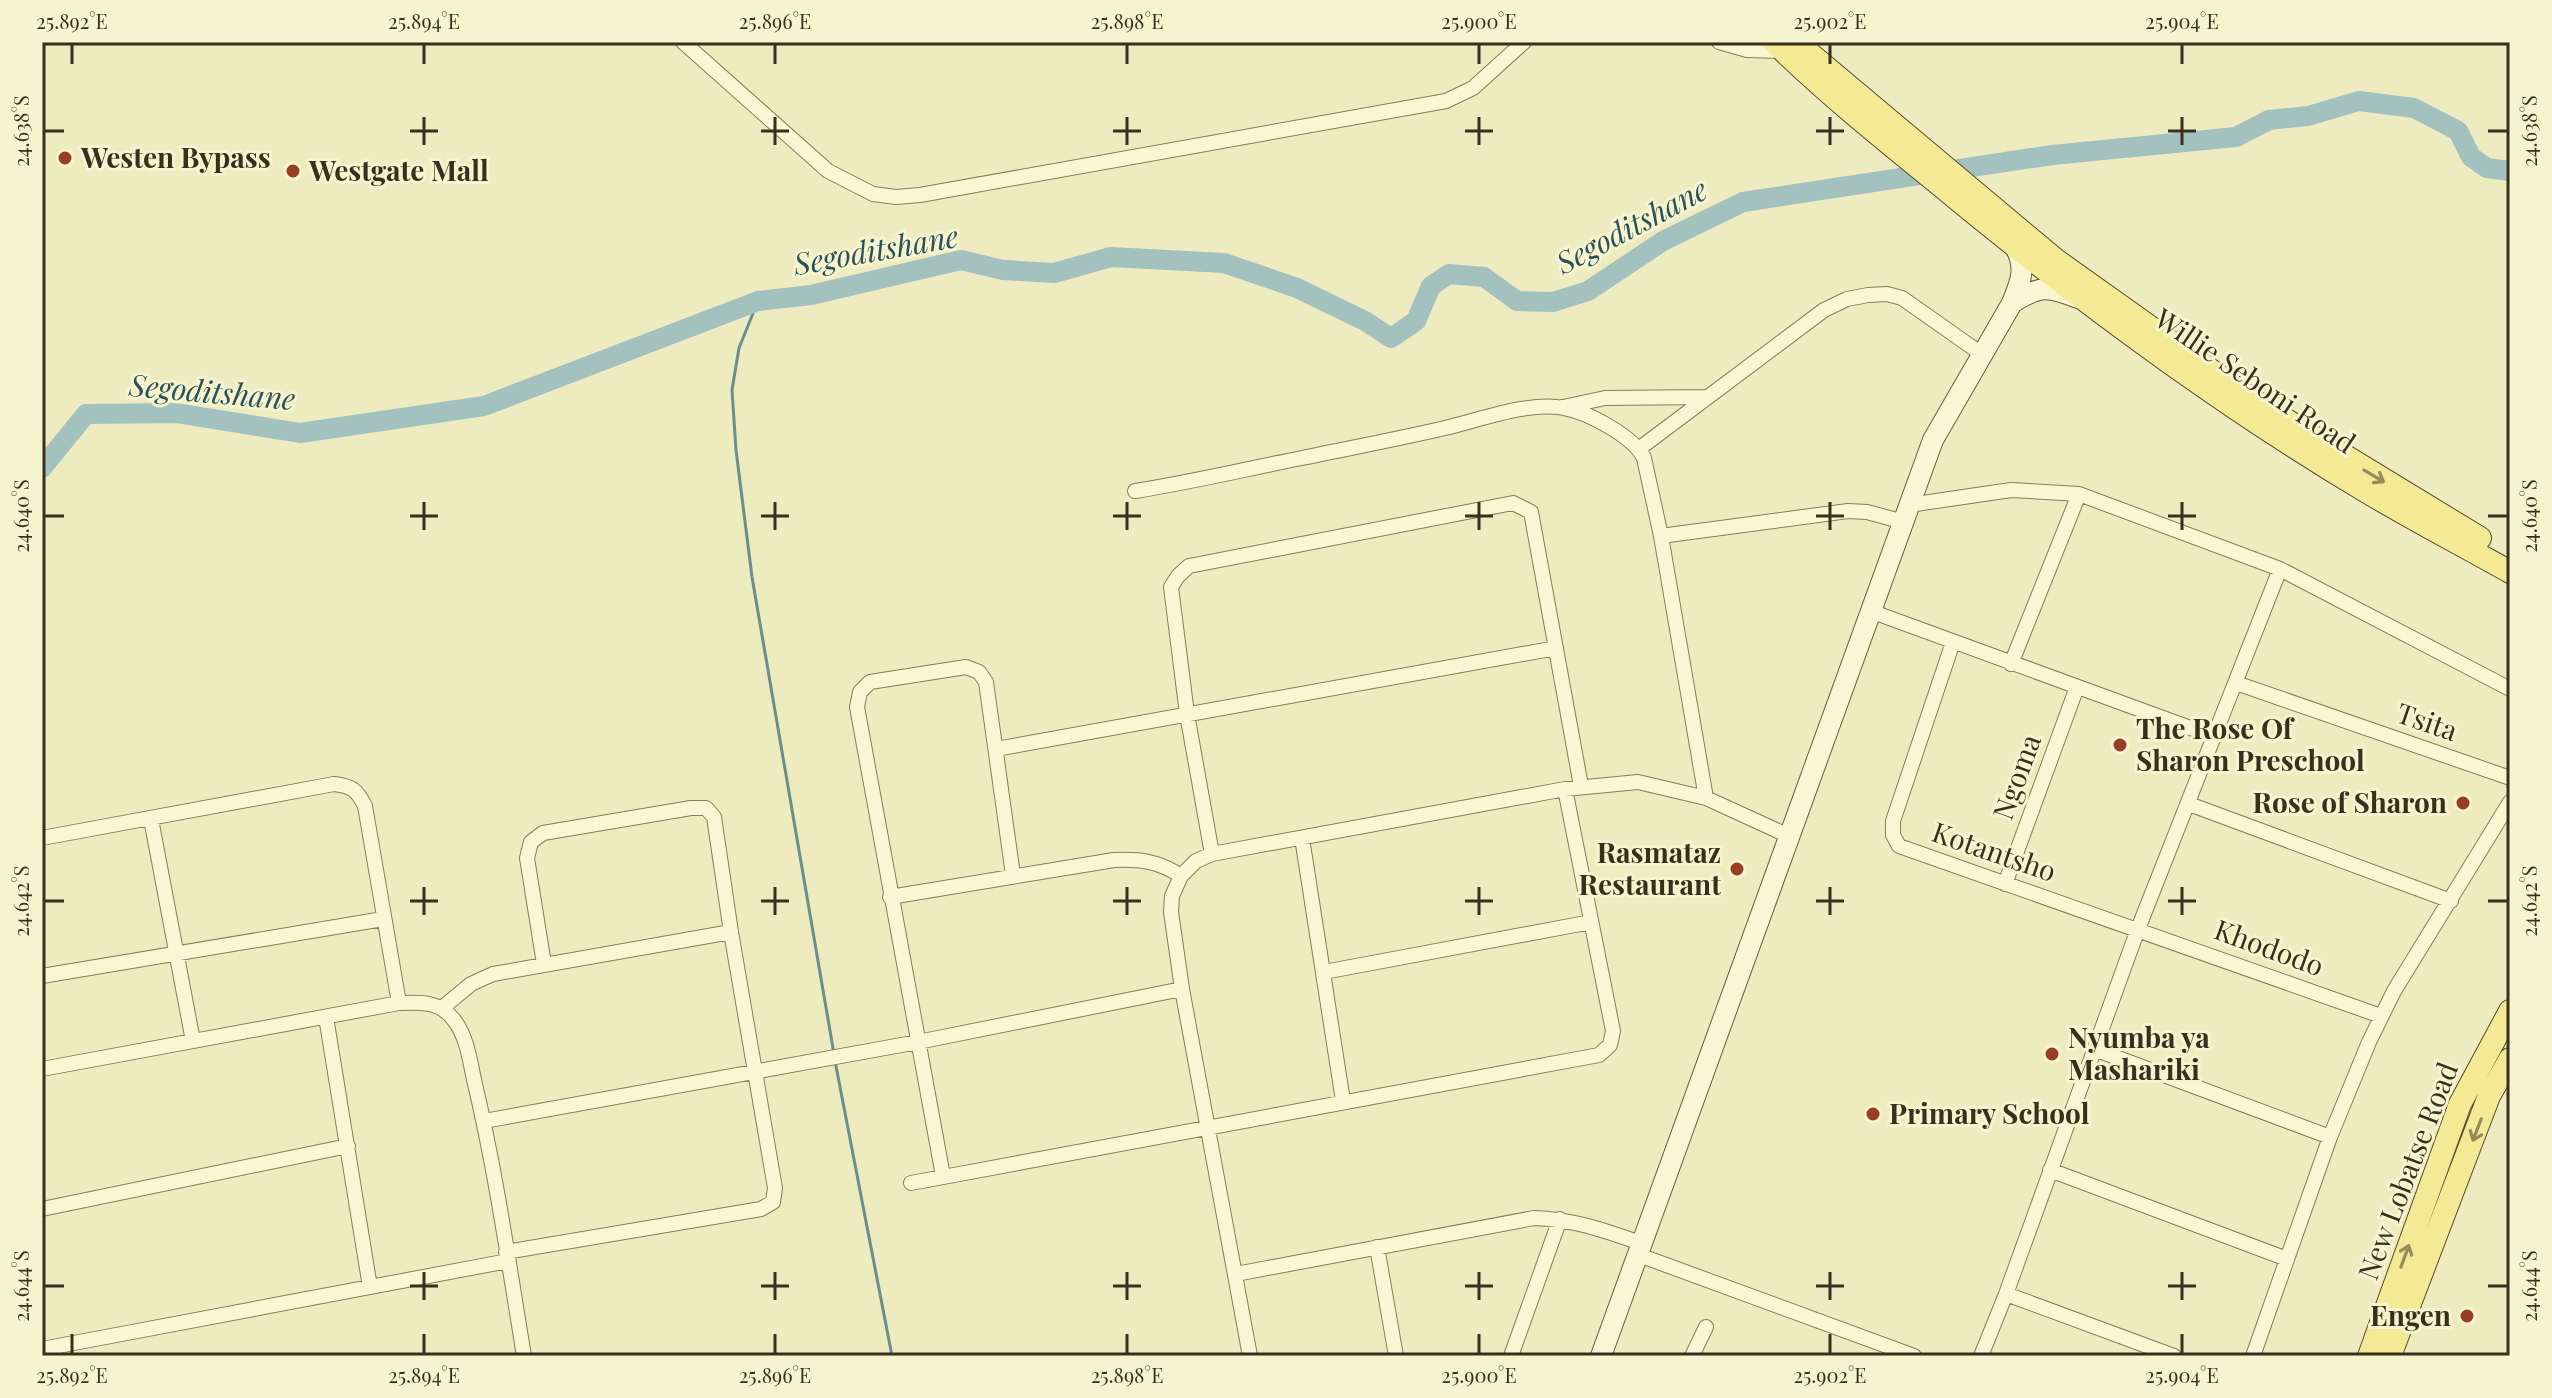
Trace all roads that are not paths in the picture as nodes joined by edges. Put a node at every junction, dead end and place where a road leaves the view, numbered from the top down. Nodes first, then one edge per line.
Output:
1 (683, 42) edge
2 (1524, 42) edge
3 (1719, 42) edge
4 (1792, 45) edge
5 (1985, 213) junction
6 (2014, 245) junction
7 (2085, 301) junction
8 (2012, 303) junction
9 (1983, 355) junction
10 (1707, 397) junction
11 (1563, 408) junction
12 (1640, 448) junction
13 (1135, 491) dead end
14 (2079, 494) junction
15 (1906, 513) junction
16 (1661, 536) junction
17 (2510, 556) edge
18 (2280, 569) junction
19 (2510, 572) edge
20 (1873, 612) junction
21 (1953, 642) junction
22 (1556, 648) junction
23 (2011, 664) junction
24 (2236, 683) junction
25 (2077, 687) junction
26 (2510, 689) edge
27 (1187, 714) junction
28 (2215, 737) junction
29 (996, 749) junction
30 (2510, 778) edge
31 (1581, 786) junction
32 (1565, 789) junction
33 (1706, 798) junction
34 (2510, 802) edge
35 (2189, 804) junction
36 (151, 819) junction
37 (1789, 836) junction
38 (42, 838) edge
39 (1302, 838) junction
40 (1212, 854) junction
41 (1013, 875) junction
42 (1181, 876) junction
43 (2005, 884) junction
44 (890, 897) junction
45 (2451, 901) junction
46 (383, 919) junction
47 (1591, 922) junction
48 (2138, 929) junction
49 (731, 932) junction
50 (176, 953) junction
51 (544, 964) junction
52 (1324, 972) junction
53 (42, 976) edge
54 (1182, 989) junction
55 (399, 1003) junction
56 (442, 1008) junction
57 (2510, 1011) edge
58 (2381, 1016) junction
59 (326, 1017) junction
60 (193, 1041) junction
61 (918, 1042) junction
62 (2094, 1049) junction
63 (2510, 1059) edge
64 (42, 1069) edge
65 (755, 1072) junction
66 (1343, 1101) junction
67 (484, 1121) junction
68 (1209, 1127) junction
69 (2330, 1137) junction
70 (348, 1146) junction
71 (2050, 1170) junction
72 (943, 1176) junction
73 (911, 1183) dead end
74 (42, 1209) edge
75 (1560, 1219) junction
76 (1377, 1247) junction
77 (1641, 1250) junction
78 (507, 1257) junction
79 (2287, 1259) junction
80 (1236, 1274) junction
81 (370, 1287) junction
82 (2006, 1294) junction
83 (2407, 1311) junction
84 (1706, 1327) dead end
85 (42, 1349) edge
86 (524, 1356) edge
87 (1250, 1356) edge
88 (1396, 1356) edge
89 (1511, 1356) edge
90 (1601, 1356) edge
91 (1692, 1356) edge
92 (1914, 1356) edge
93 (1981, 1356) edge
94 (2174, 1356) edge
95 (2253, 1356) edge
96 (2369, 1356) edge
97 (2390, 1356) edge
98 (2407, 1356) edge

1 - 2 street
3 - 4 street
4 - 5 main road
5 - 6 main road, Willie Seboni Road
5 -> 17 main road, Willie Seboni Road
6 - 7 main road, Willie Seboni Road
6 - 8 street
7 - 8 street
7 - 19 main road, Willie Seboni Road
8 - 9 street
9 - 10 street
9 - 15 street
10 - 11 street
10 - 12 street
11 - 12 street
11 - 13 street
12 - 16 street
14 - 15 street
14 - 18 street
14 - 23 street
15 - 16 street
15 - 20 street
16 - 33 street
18 - 24 street
18 - 26 street
20 - 21 street
20 - 37 street
21 - 23 street
21 - 43 street, Kotantsho
22 - 27 street
22 - 27 street
22 - 31 street
23 - 25 street
24 - 28 street
24 - 30 street, Tsita
25 - 28 street
25 - 43 street, Ngoma
27 - 29 street
27 - 40 street
28 - 35 street
29 - 41 street
29 - 44 street
31 - 32 street
31 - 33 street
32 - 39 street
32 - 47 street
33 - 37 street
34 - 45 street
35 - 45 street
35 - 48 street
36 - 38 street
36 - 46 street
36 - 50 street
37 - 77 street
39 - 40 street
39 - 52 street
40 - 42 street
41 - 42 street
41 - 44 street
42 - 54 street
43 - 48 street, Kotantsho
44 - 61 street
45 - 58 street
46 - 50 street
46 - 55 street
47 - 52 street
47 - 66 street
48 - 58 street, Khododo
48 - 62 street
49 - 51 street
49 - 51 street
49 - 65 street
50 - 53 street
50 - 60 street
51 - 56 street
52 - 66 street
54 - 61 street
54 - 68 street
55 - 56 street
55 - 59 street
56 - 67 street
96 -> 57 main road, New Lobatse Road
58 - 69 street
59 - 60 street
59 - 70 street
60 - 64 street
61 - 65 street
61 - 72 street
62 - 69 street
62 - 71 street
63 -> 83 main road, New Lobatse Road
65 - 67 street
65 - 78 street
66 - 68 street
67 - 78 street
68 - 72 street
68 - 80 street
69 - 79 street
70 - 74 street
70 - 81 street
71 - 79 street
71 - 82 street
72 - 73 street
75 - 76 street
75 - 77 street
75 - 89 street
76 - 80 street
76 - 88 street
77 - 90 street
77 - 92 street
78 - 81 street
78 - 86 street
79 - 95 street
80 - 87 street
81 - 85 street
82 - 93 street
82 - 94 street
83 - 97 main road, New Lobatse Road
83 - 98 main road
84 - 91 street

